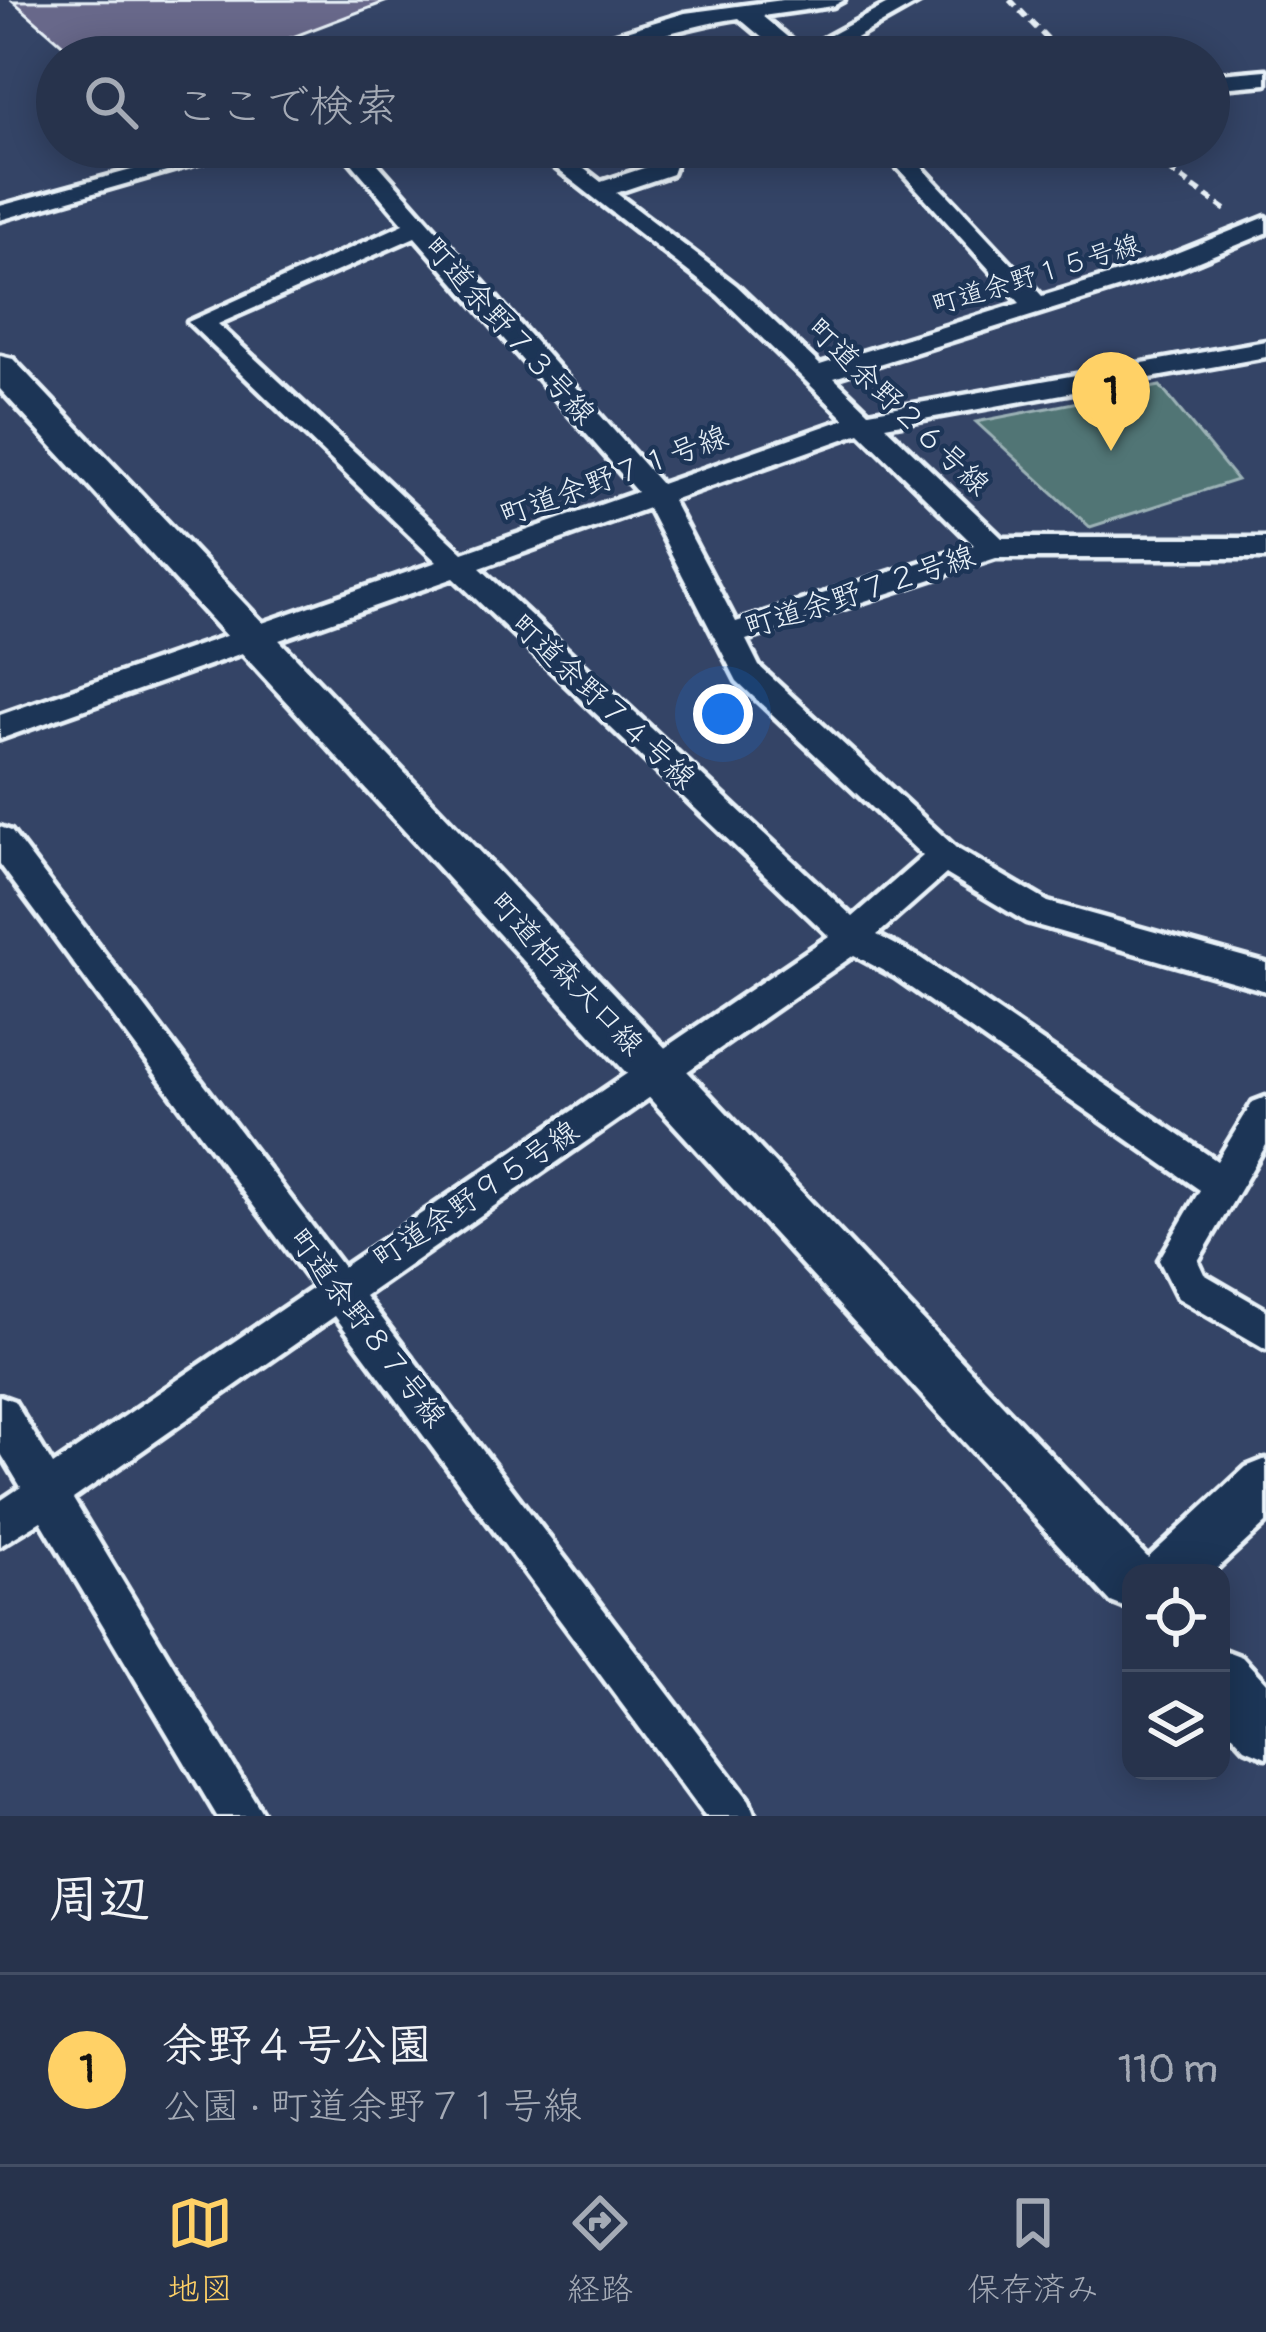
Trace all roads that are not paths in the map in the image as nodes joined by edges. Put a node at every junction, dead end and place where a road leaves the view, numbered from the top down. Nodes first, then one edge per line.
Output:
1 (832, 0) edge
2 (912, 0) edge
3 (742, 11) junction
4 (618, 36) edge
5 (772, 36) edge
6 (839, 36) edge
7 (1266, 77) edge
8 (1230, 80) edge
9 (164, 168) edge
10 (368, 168) edge
11 (568, 168) edge
12 (664, 168) edge
13 (911, 168) edge
14 (598, 191) junction
15 (0, 213) edge
16 (417, 226) junction
17 (1260, 227) edge
18 (1037, 306) junction
19 (1266, 349) edge
20 (0, 367) edge
21 (820, 374) junction
22 (867, 421) junction
23 (656, 496) junction
24 (995, 548) junction
25 (1266, 548) edge
26 (460, 566) junction
27 (725, 636) junction
28 (253, 638) junction
29 (0, 727) edge
30 (0, 840) edge
31 (945, 857) junction
32 (853, 938) junction
33 (1266, 977) edge
34 (656, 1072) junction
35 (1266, 1113) edge
36 (1222, 1185) junction
37 (338, 1290) junction
38 (1266, 1331) edge
39 (0, 1415) edge
40 (1266, 1486) edge
41 (48, 1493) junction
42 (0, 1525) edge
43 (1180, 1564) edge
44 (1122, 1572) edge
45 (1230, 1688) edge
46 (1266, 1726) edge
47 (242, 1816) edge
48 (733, 1816) edge

1 - 3 street
2 - 6 street
3 - 4 street
3 - 5 street
7 - 8 street
9 - 15 street
10 - 16 street, 町道余野７３号線
11 - 14 street, 町道余野２６号線
12 - 14 street
13 - 18 street
14 - 21 street, 町道余野２６号線
16 - 23 street, 町道余野７３号線
16 - 26 street, 町道余野７４号線
17 - 18 street, 町道余野１５号線
18 - 21 street, 町道余野１５号線
19 - 22 street, 町道余野７１号線
20 - 28 street, 町道柏森大口線
21 - 22 street, 町道余野２６号線
22 - 23 street, 町道余野７１号線
22 - 24 street, 町道余野２６号線
23 - 26 street, 町道余野７１号線
23 - 27 street, 町道余野７３号線
24 - 25 street
24 - 27 street, 町道余野７２号線
26 - 28 street, 町道余野７１号線
26 - 32 street, 町道余野７４号線
27 - 31 street, 町道余野７３号線
28 - 29 street, 町道余野７１号線
28 - 34 street, 町道柏森大口線
30 - 37 street, 町道余野８７号線
31 - 32 street, 町道余野９５号線
31 - 33 street, 町道余野７３号線
32 - 34 street, 町道余野９５号線
32 - 36 street, 町道余野７４号線
34 - 37 street, 町道余野９５号線
34 - 44 street, 町道柏森大口線
35 - 36 street
36 - 38 street
37 - 41 street, 町道余野９５号線
37 - 48 street, 町道余野８７号線
39 - 41 street
40 - 43 street
41 - 42 street, 町道余野９５号線
41 - 47 street
45 - 46 street

